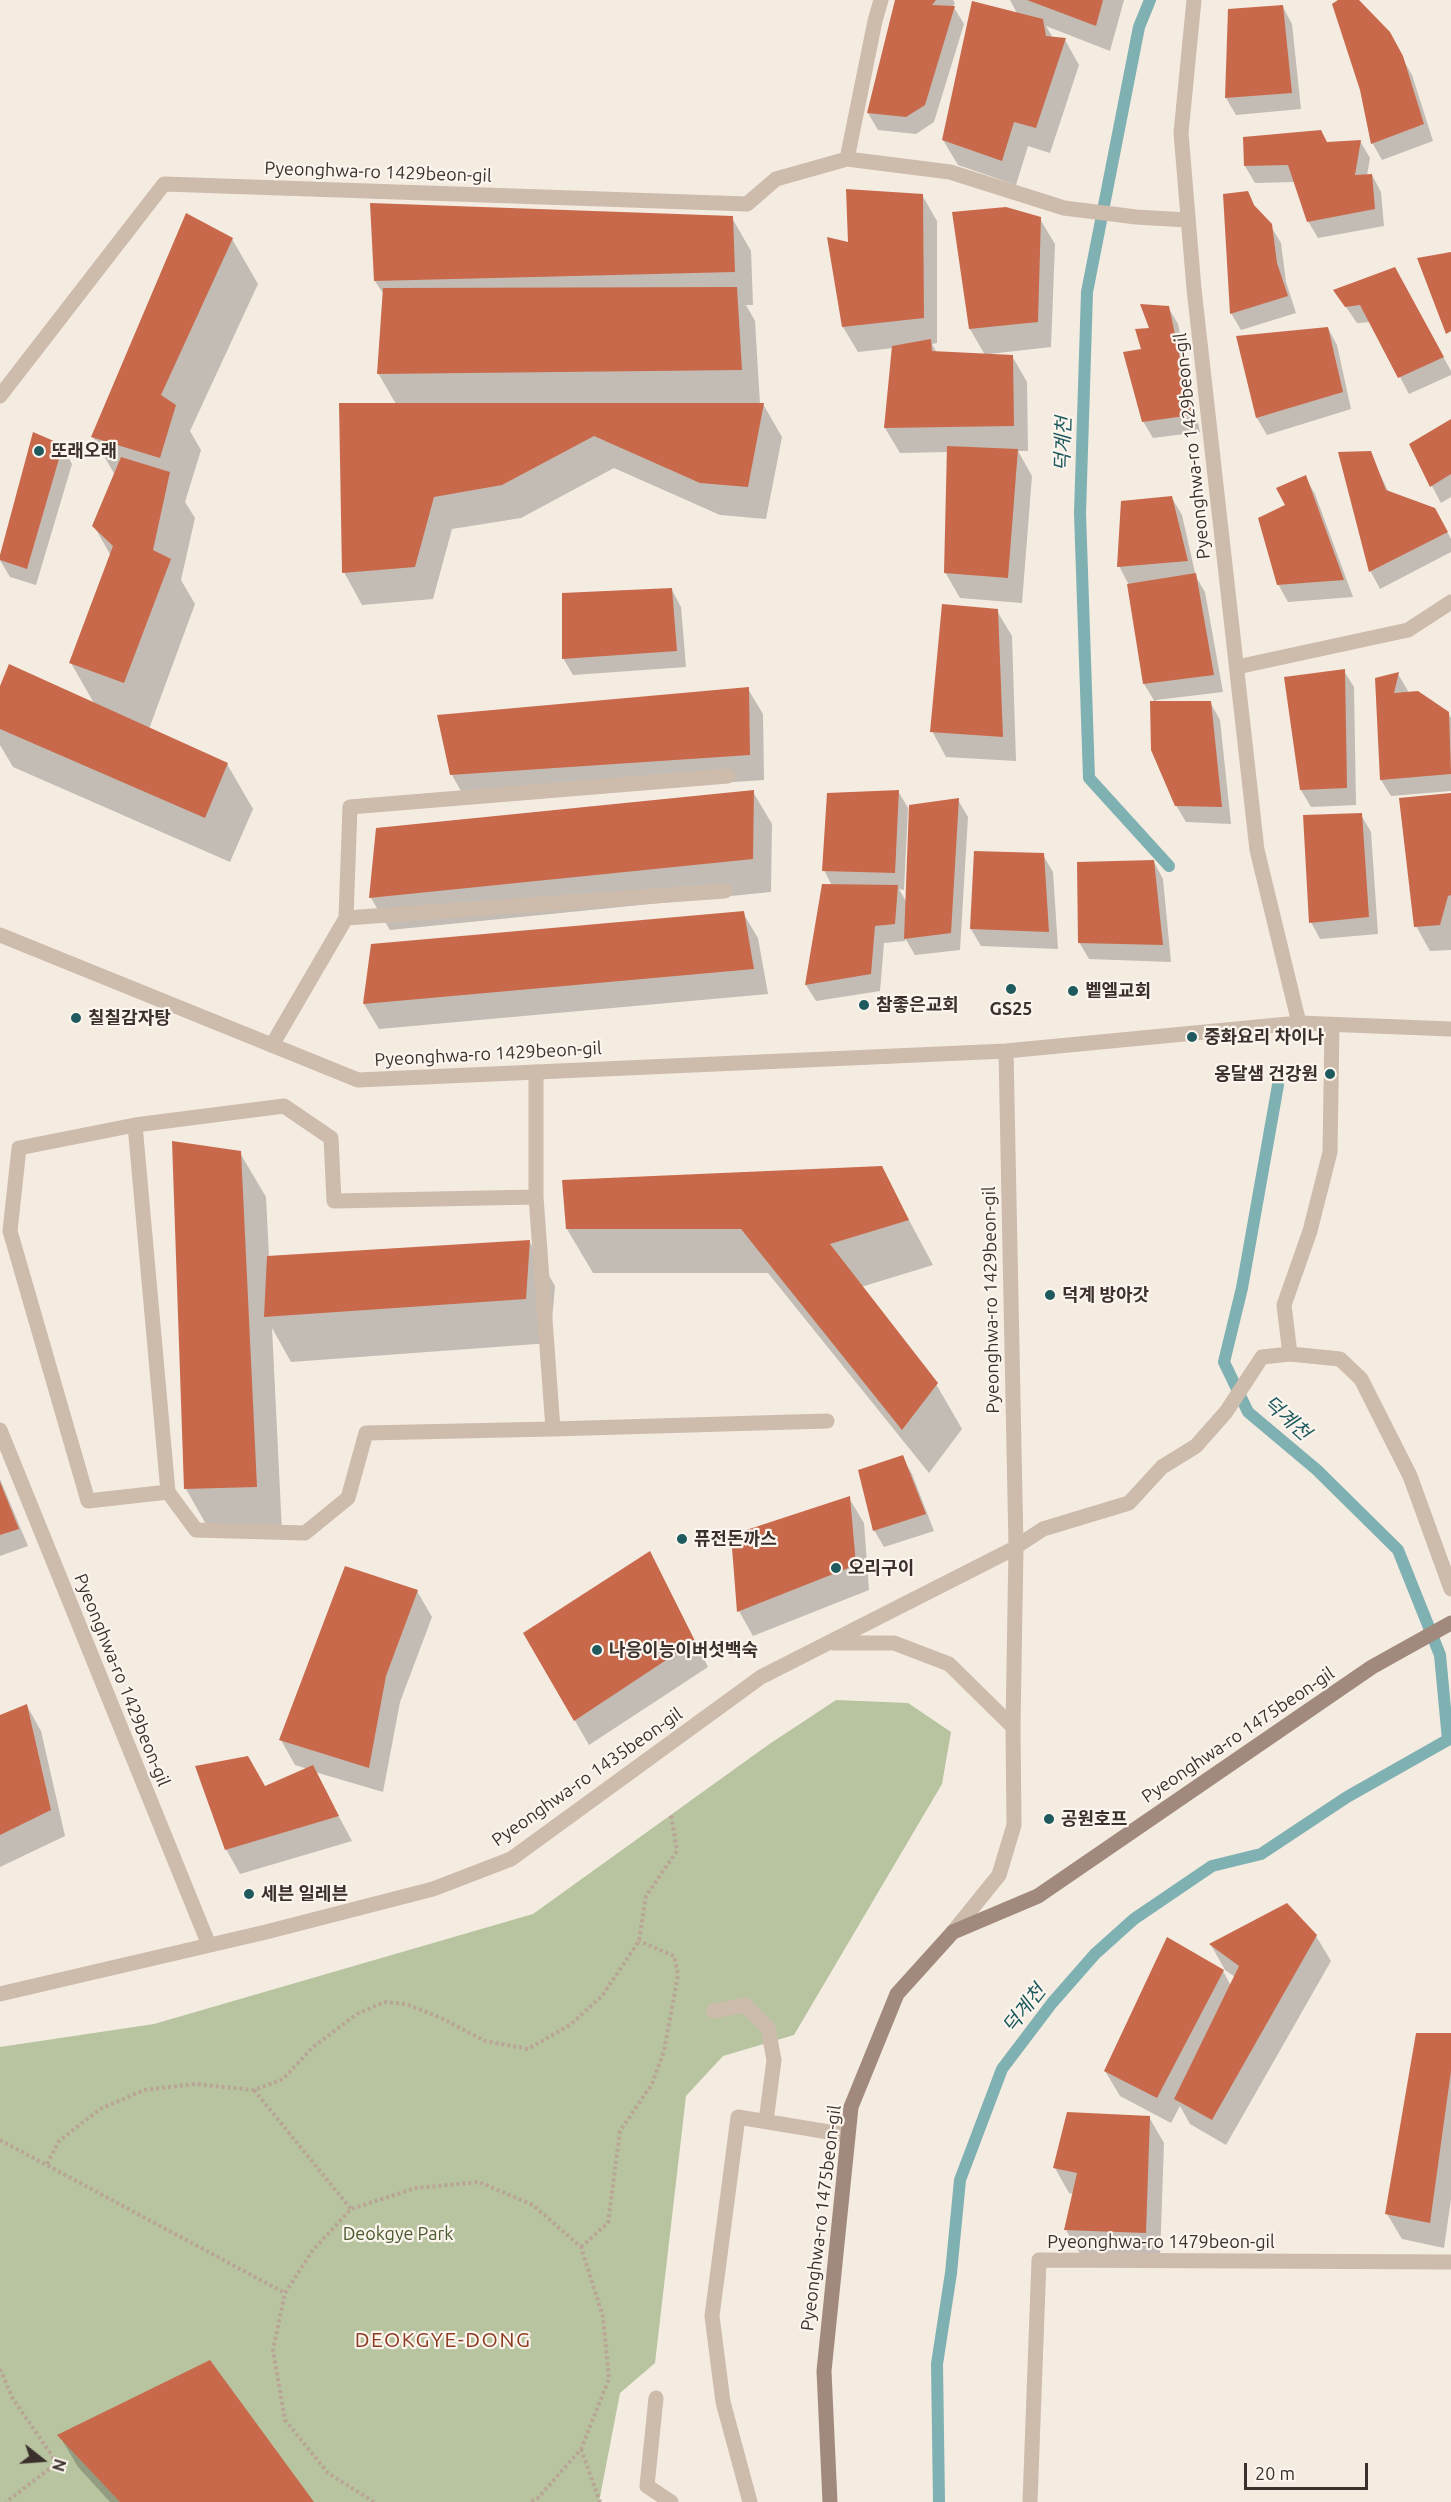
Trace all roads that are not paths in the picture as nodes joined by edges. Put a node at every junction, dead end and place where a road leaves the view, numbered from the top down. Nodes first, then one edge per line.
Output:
1 (881, 0) edge
2 (1194, 0) edge
3 (847, 159) junction
4 (1188, 220) junction
5 (0, 396) edge
6 (1451, 602) edge
7 (1237, 667) junction
8 (728, 776) dead end
9 (725, 891) dead end
10 (346, 918) junction
11 (0, 935) edge
12 (1299, 1023) junction
13 (1332, 1025) junction
14 (1451, 1029) edge
15 (272, 1045) junction
16 (1006, 1051) junction
17 (536, 1072) junction
18 (135, 1125) junction
19 (536, 1197) junction
20 (1290, 1354) junction
21 (827, 1421) dead end
22 (553, 1429) junction
23 (0, 1430) edge
24 (168, 1492) junction
25 (1016, 1547) junction
26 (1451, 1588) edge
27 (1451, 1623) edge
28 (831, 1643) junction
29 (1013, 1726) junction
30 (953, 1932) junction
31 (209, 1945) junction
32 (0, 1994) edge
33 (714, 2011) dead end
34 (766, 2121) junction
35 (847, 2135) junction
36 (1451, 2262) edge
37 (656, 2398) dead end
38 (671, 2502) edge
39 (750, 2502) edge
40 (830, 2502) edge
41 (1030, 2502) edge

1 - 3 street
2 - 4 street, Pyeonghwa-ro 1429beon-gil
3 - 4 street, Pyeonghwa-ro 1429beon-gil
3 - 5 street, Pyeonghwa-ro 1429beon-gil
4 - 7 street, Pyeonghwa-ro 1429beon-gil
6 - 7 street
7 - 12 street, Pyeonghwa-ro 1429beon-gil
8 - 10 street
9 - 10 street
10 - 15 street
11 - 15 street, Pyeonghwa-ro 1429beon-gil
12 - 13 street, Pyeonghwa-ro 1429beon-gil
12 - 16 street, Pyeonghwa-ro 1429beon-gil
13 - 14 street, Pyeonghwa-ro 1429beon-gil
13 - 20 street
15 - 17 street, Pyeonghwa-ro 1429beon-gil
16 - 17 street, Pyeonghwa-ro 1429beon-gil
16 - 25 street, Pyeonghwa-ro 1429beon-gil
17 - 19 street
18 - 19 street
18 - 24 street
18 - 24 street
19 - 22 street
20 - 25 street, Pyeonghwa-ro 1435beon-gil
20 - 26 street, Pyeonghwa-ro 1435beon-gil
21 - 22 street
22 - 24 street
23 - 31 street, Pyeonghwa-ro 1429beon-gil
25 - 28 street, Pyeonghwa-ro 1435beon-gil
25 - 29 street, Pyeonghwa-ro 1475beon-gil
27 - 30 street, Pyeonghwa-ro 1475beon-gil
28 - 29 street, Pyeonghwa-ro 1435beon-gil
28 - 31 street, Pyeonghwa-ro 1435beon-gil
29 - 30 street, Pyeonghwa-ro 1475beon-gil
30 - 35 street, Pyeonghwa-ro 1475beon-gil
31 - 32 street, Pyeonghwa-ro 1435beon-gil
33 - 34 street
34 - 35 street
34 - 39 street
35 - 40 street, Pyeonghwa-ro 1475beon-gil
36 - 41 street, Pyeonghwa-ro 1479beon-gil
37 - 38 street

